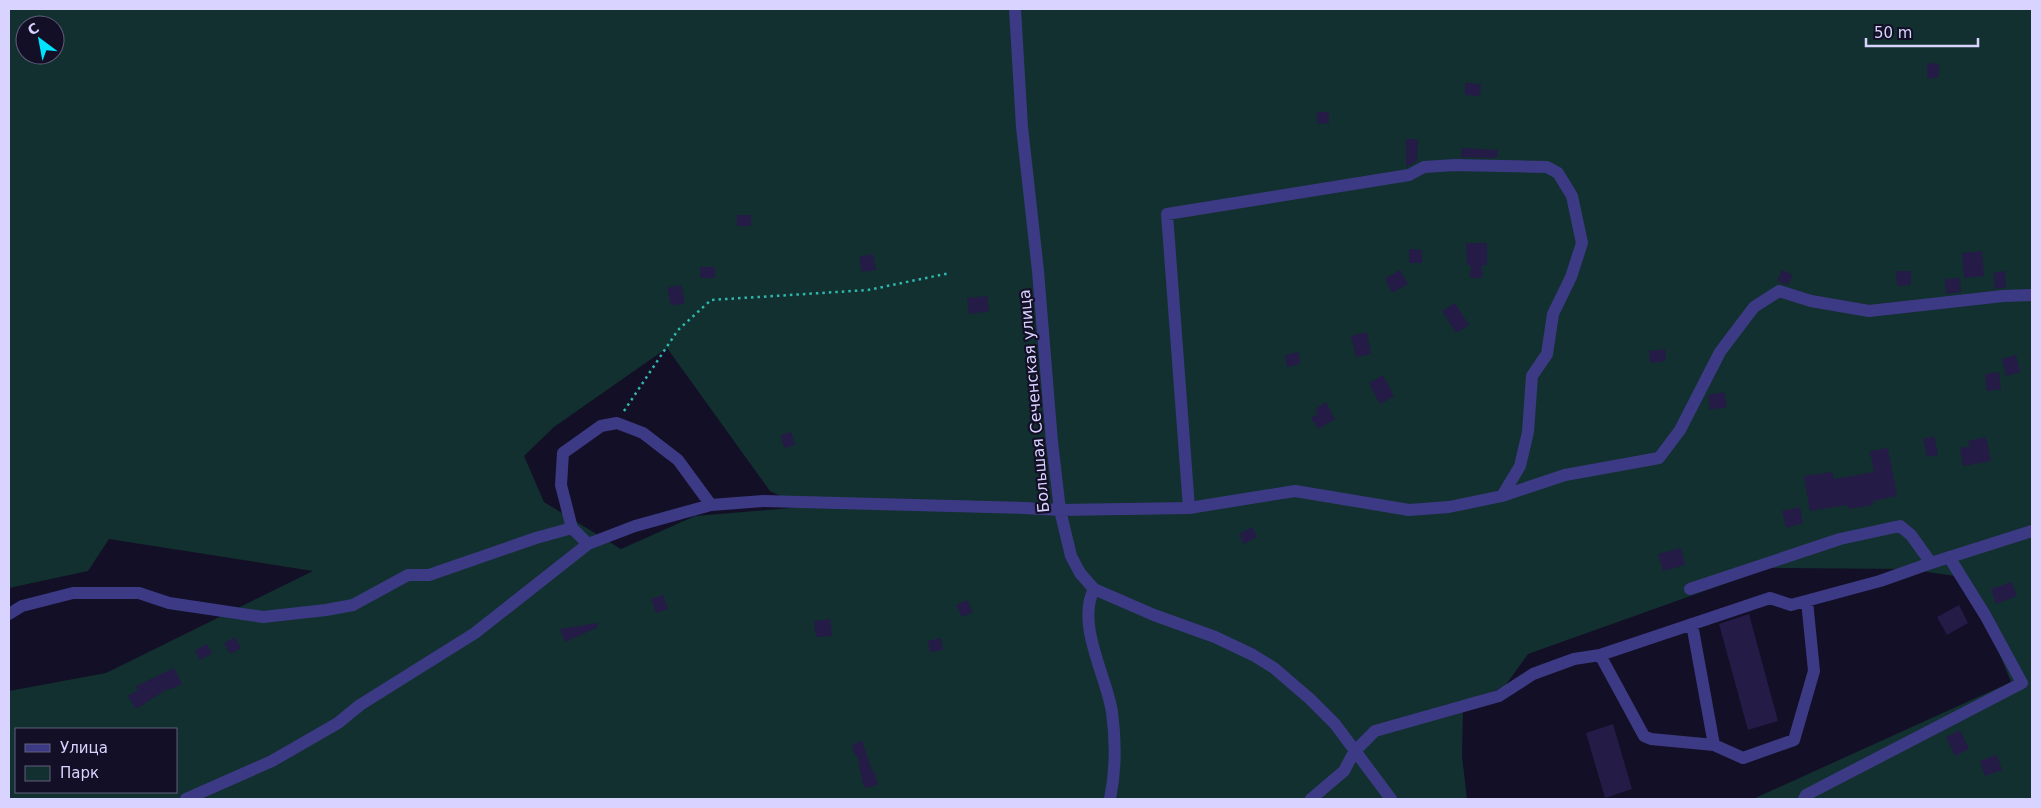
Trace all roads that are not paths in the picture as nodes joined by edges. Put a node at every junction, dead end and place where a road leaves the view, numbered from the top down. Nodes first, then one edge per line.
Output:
1 (1015, 9) edge
2 (2032, 295) edge
3 (1502, 496) junction
4 (711, 505) junction
5 (1189, 508) junction
6 (1060, 510) junction
7 (572, 528) junction
8 (2032, 531) edge
9 (588, 544) junction
10 (1949, 557) junction
11 (1931, 563) junction
12 (1094, 589) junction
13 (1690, 589) dead end
14 (1807, 601) junction
15 (9, 614) edge
16 (1692, 624) junction
17 (1600, 655) junction
18 (2027, 680) edge
19 (1714, 745) junction
20 (1354, 752) junction
21 (186, 799) edge
22 (1110, 799) edge
23 (1311, 799) edge
24 (1391, 799) edge
25 (1804, 799) edge

1 - 6 street, Большая Сеченская улица
2 - 3 street
3 - 5 street
3 - 5 street
4 - 6 street
4 - 7 street
4 - 9 street
5 - 6 street
6 - 12 street, Большая Сеченская улица
7 - 9 street
7 - 15 street
8 - 10 street
9 - 21 street
10 - 11 street
10 - 18 street
11 - 13 street
11 - 14 street
12 - 20 street, Большая Сеченская улица
12 - 22 street
14 - 16 street
14 - 19 street
16 - 17 street
16 - 19 street
17 - 19 street
17 - 20 street
18 - 25 street
20 - 23 street
20 - 24 street, Большая Сеченская улица

